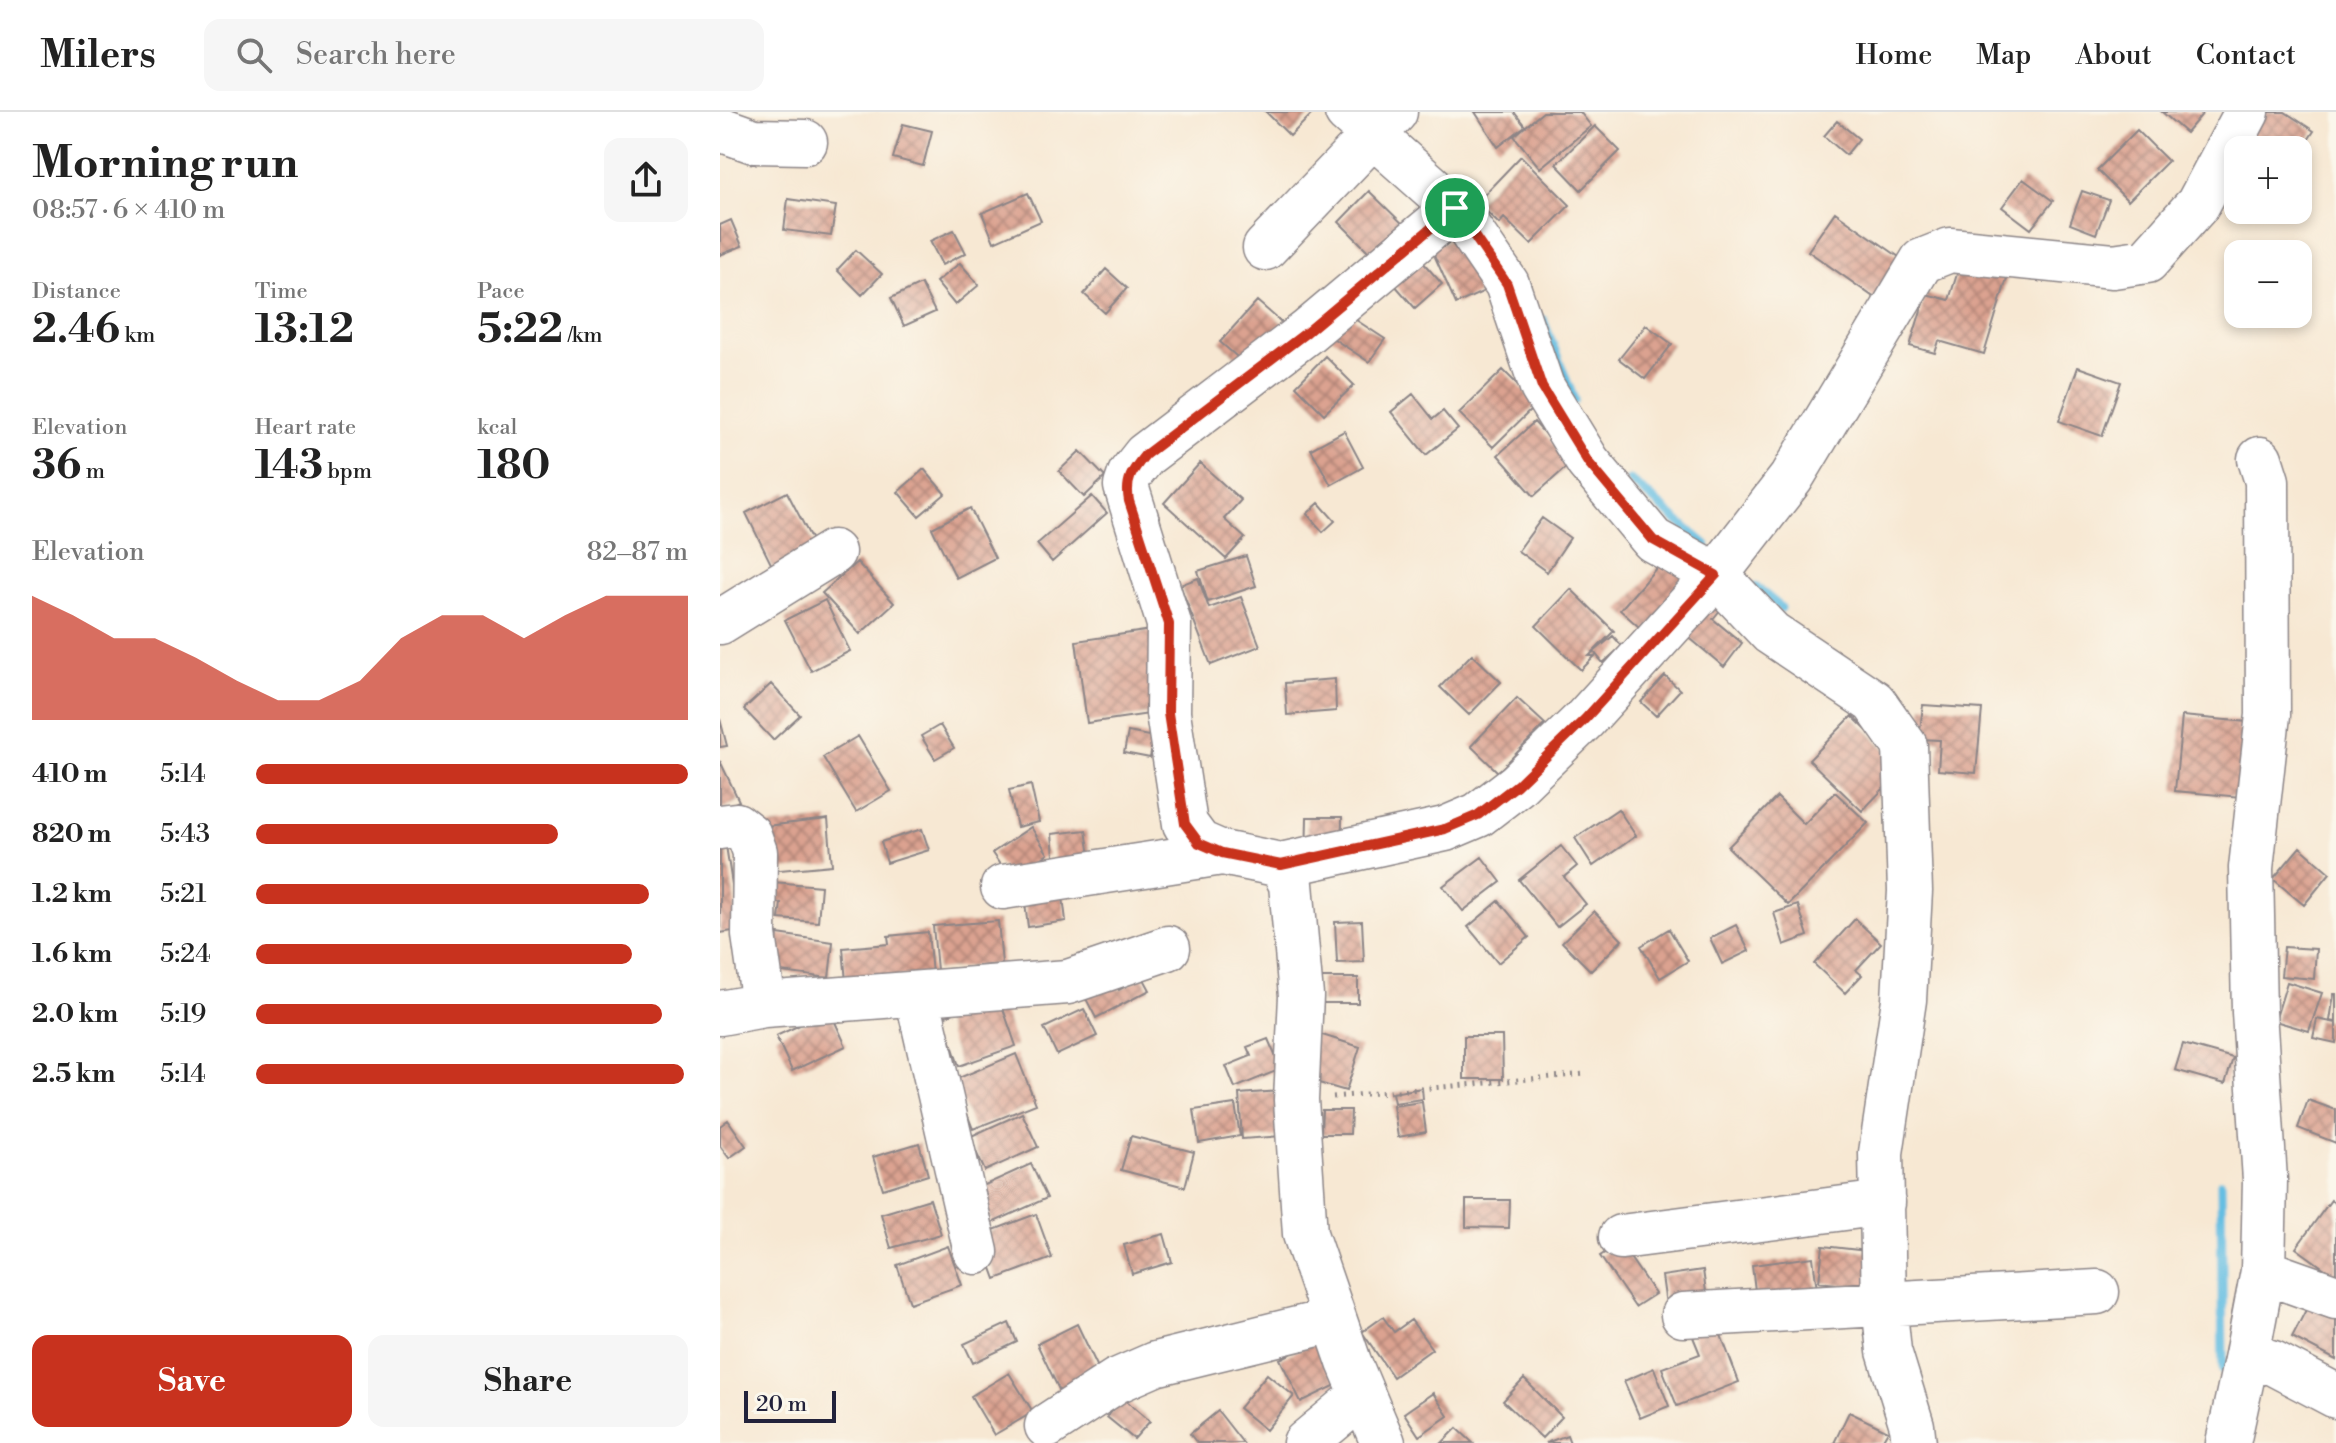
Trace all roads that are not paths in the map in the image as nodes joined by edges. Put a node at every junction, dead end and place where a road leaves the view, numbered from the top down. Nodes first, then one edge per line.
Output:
1 (2247, 112) edge
2 (1371, 120) edge
3 (720, 129) edge
4 (805, 142) dead end
5 (1455, 208) junction
6 (1265, 248) dead end
7 (2260, 459) dead end
8 (833, 552) dead end
9 (1716, 575) junction
10 (720, 622) edge
11 (720, 827) edge
12 (1222, 853) junction
13 (1281, 865) junction
14 (1003, 887) dead end
15 (1168, 948) dead end
16 (917, 995) junction
17 (764, 1005) junction
18 (720, 1013) edge
19 (1883, 1203) junction
20 (1621, 1237) dead end
21 (976, 1252) dead end
22 (2263, 1271) junction
23 (2097, 1292) dead end
24 (2336, 1297) edge
25 (1884, 1303) junction
26 (1683, 1315) dead end
27 (1334, 1320) junction
28 (2247, 1355) junction
29 (1363, 1395) junction
30 (2336, 1396) edge
31 (1047, 1426) dead end
32 (1305, 1443) edge
33 (1383, 1443) edge
34 (1914, 1443) edge
35 (2228, 1443) edge

1 - 9 street
2 - 5 street
2 - 6 street
3 - 4 street
5 - 9 street
5 - 12 street
7 - 22 street
8 - 10 street
9 - 13 street
9 - 19 street
11 - 17 street
12 - 13 street
12 - 14 street
13 - 27 street
15 - 16 street
16 - 17 street
16 - 21 street
17 - 18 street
19 - 20 street
19 - 25 street
22 - 24 street
22 - 28 street
23 - 25 street
25 - 26 street
25 - 34 street
27 - 29 street
27 - 31 street
28 - 30 street
28 - 35 street
29 - 32 street
29 - 33 street

